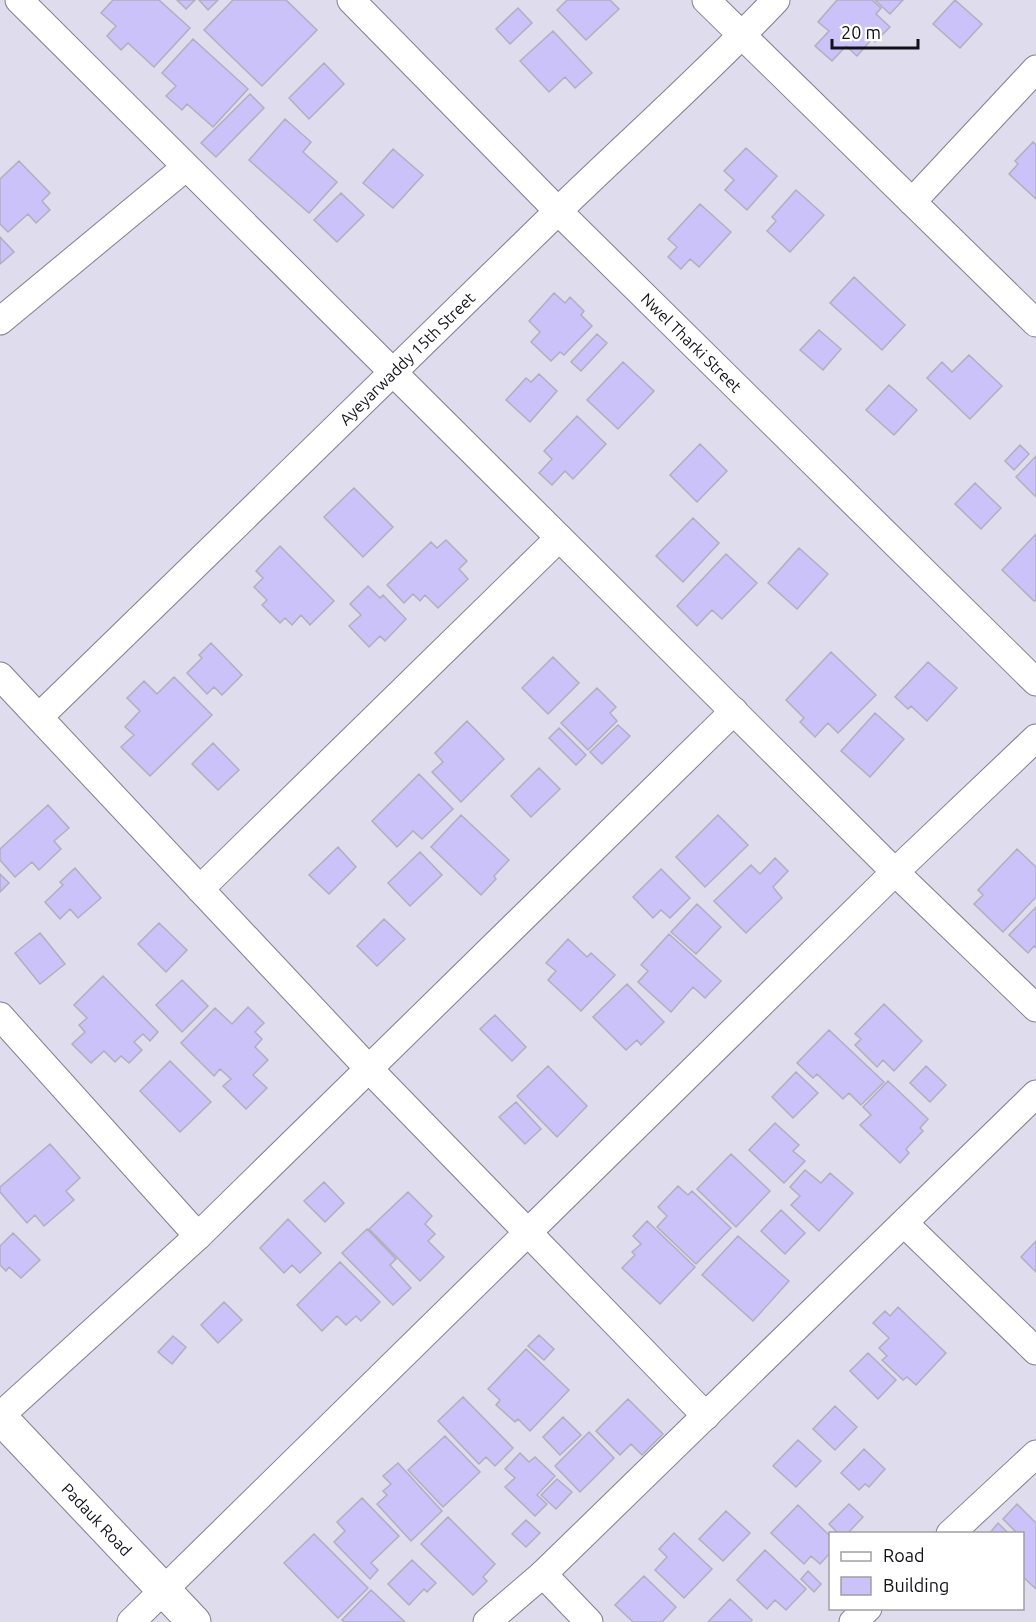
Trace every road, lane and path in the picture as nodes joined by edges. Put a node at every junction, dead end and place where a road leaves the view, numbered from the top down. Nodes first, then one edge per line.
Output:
1 (6, 0) edge
2 (19, 0) edge
3 (351, 0) edge
4 (706, 0) edge
5 (776, 0) edge
6 (0, 5) edge
7 (742, 35) junction
8 (1036, 69) edge
9 (186, 167) junction
10 (912, 202) junction
11 (558, 211) junction
12 (0, 321) edge
13 (1036, 323) edge
14 (394, 373) junction
15 (560, 538) junction
16 (0, 676) edge
17 (1036, 682) edge
18 (734, 711) junction
19 (39, 717) junction
20 (1036, 738) edge
21 (895, 872) junction
22 (200, 889) junction
23 (1036, 1008) edge
24 (0, 1016) edge
25 (369, 1069) junction
26 (1036, 1094) edge
27 (904, 1223) junction
28 (528, 1233) junction
29 (198, 1236) junction
30 (1036, 1351) edge
31 (706, 1416) junction
32 (0, 1417) edge
33 (1036, 1454) edge
34 (951, 1532) edge
35 (543, 1574) junction
36 (164, 1590) junction
37 (866, 1610) edge
38 (131, 1622) edge
39 (194, 1622) edge
40 (487, 1622) edge
41 (589, 1622) edge
42 (853, 1622) edge

1 - 6 street
2 - 9 street
3 - 11 street, Nwel Tharki Street
4 - 7 street
5 - 7 street, Ayeyarwaddy 15th Street
7 - 10 street
7 - 11 street, Ayeyarwaddy 15th Street
8 - 10 street
9 - 12 street
9 - 14 street
10 - 13 street
11 - 14 street, Ayeyarwaddy 15th Street
11 - 17 street, Nwel Tharki Street
14 - 15 street
14 - 19 street, Ayeyarwaddy 15th Street
15 - 18 street
15 - 22 street
16 - 19 street
18 - 21 street
18 - 25 street
19 - 22 street
20 - 21 street
21 - 23 street
21 - 28 street
22 - 25 street
24 - 29 street
25 - 28 street
25 - 29 street
26 - 27 street
27 - 30 street
27 - 31 street
28 - 31 street
28 - 36 street
29 - 32 street
31 - 35 street
32 - 36 street, Padauk Road
33 - 34 street
35 - 40 street
35 - 41 street
36 - 38 street
36 - 39 street, Padauk Road
37 - 42 street

